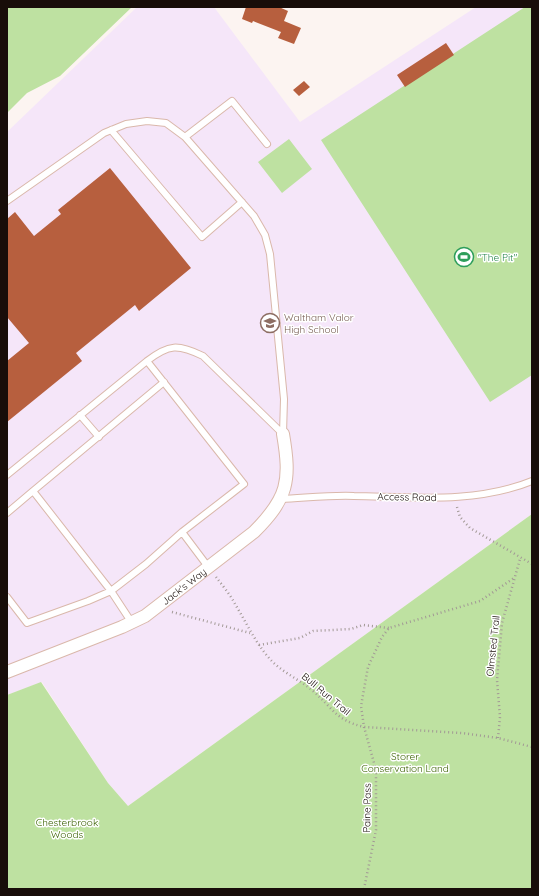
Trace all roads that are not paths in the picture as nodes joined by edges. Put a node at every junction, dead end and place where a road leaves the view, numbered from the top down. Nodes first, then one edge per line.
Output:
1 (111, 130) junction
2 (185, 136) junction
3 (267, 144) dead end
4 (7, 201) edge
5 (242, 202) junction
6 (147, 361) junction
7 (164, 382) junction
8 (80, 415) junction
9 (283, 434) junction
10 (99, 437) junction
11 (7, 475) edge
12 (532, 481) edge
13 (33, 491) junction
14 (281, 499) junction
15 (7, 513) edge
16 (182, 532) junction
17 (209, 568) junction
18 (111, 590) junction
19 (7, 597) edge
20 (132, 623) junction
21 (7, 672) edge

1 - 2 lane
1 - 4 lane
1 - 5 lane
2 - 3 lane
2 - 5 lane
5 - 9 lane
6 - 7 lane
6 - 8 lane
6 - 9 lane
7 - 10 lane
7 - 16 lane
8 - 10 lane
8 - 11 lane
9 - 14 street, Jack's Way
10 - 13 lane
12 - 14 lane, Access Road
13 - 15 lane
13 - 18 lane
14 - 17 street, Jack's Way
16 - 17 lane
16 - 18 lane
17 - 20 street, Jack's Way
18 - 19 lane
18 - 20 lane
20 - 21 street, Jack's Way

